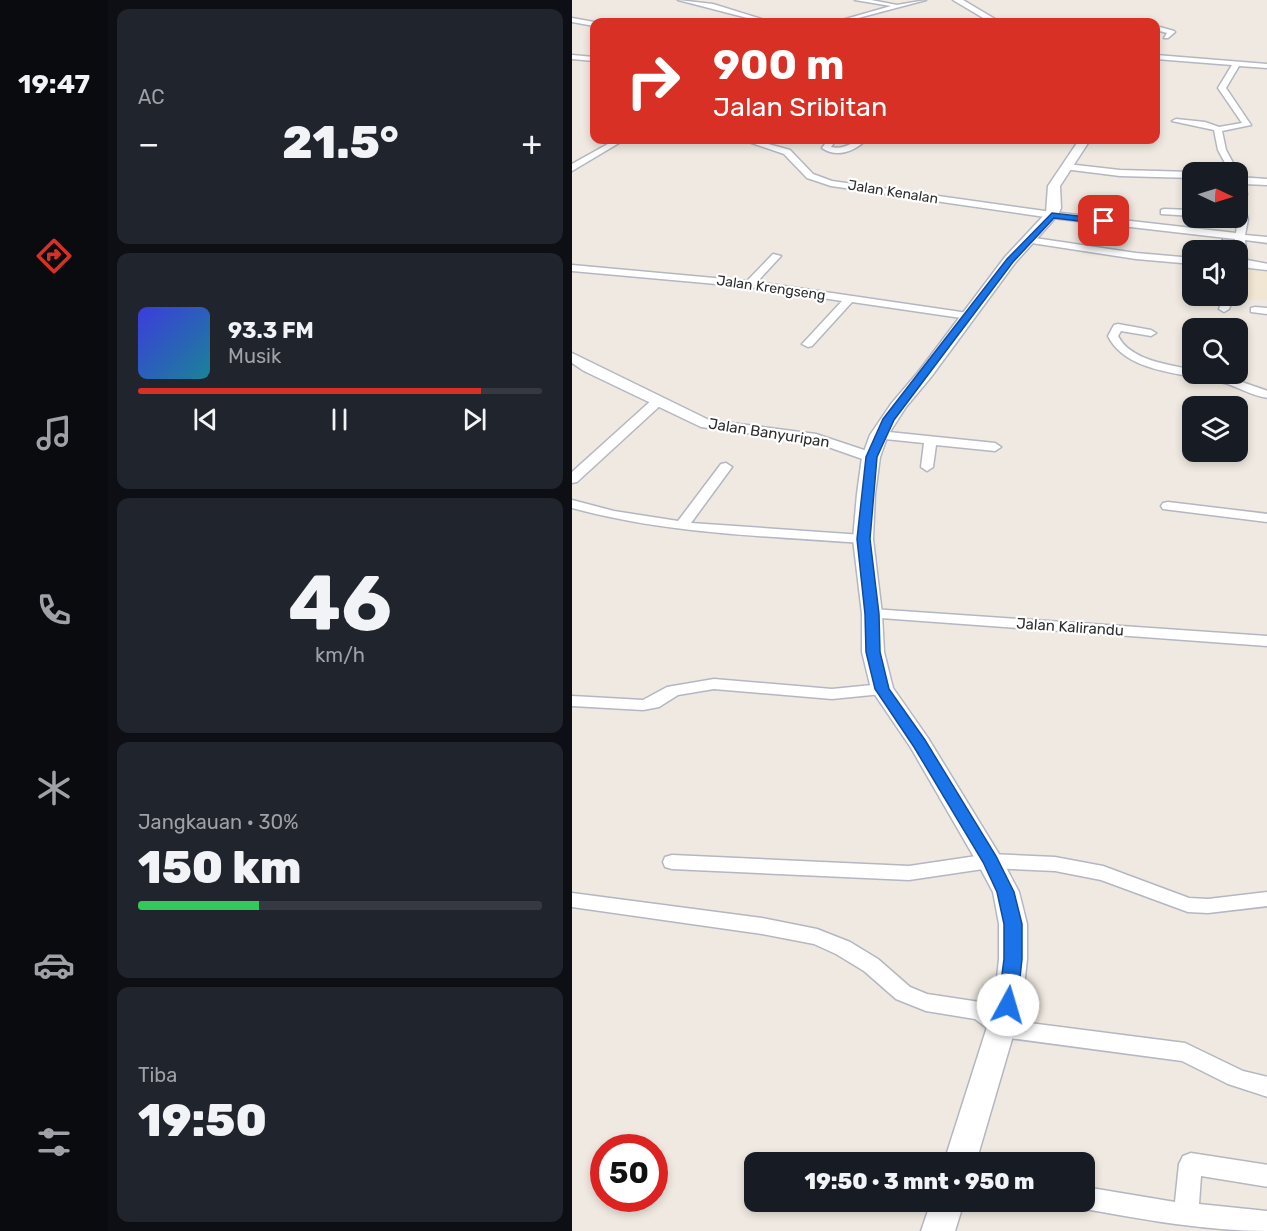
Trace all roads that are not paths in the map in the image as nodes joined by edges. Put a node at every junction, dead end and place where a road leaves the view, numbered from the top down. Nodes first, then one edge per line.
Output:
1 (681, 0) edge
2 (858, 0) edge
3 (923, 0) edge
4 (957, 0) edge
5 (693, 1) edge
6 (904, 7) junction
7 (758, 18) edge
8 (856, 18) edge
9 (989, 18) edge
10 (572, 20) edge
11 (590, 23) edge
12 (1160, 29) edge
13 (1160, 38) edge
14 (590, 55) edge
15 (572, 57) edge
16 (1160, 57) edge
17 (581, 58) junction
18 (590, 59) edge
19 (1236, 65) junction
20 (1268, 66) edge
21 (1176, 121) dead end
22 (1218, 129) junction
23 (613, 144) edge
24 (760, 144) edge
25 (829, 144) edge
26 (856, 144) edge
27 (1081, 144) edge
28 (1228, 162) edge
29 (1067, 167) junction
30 (572, 168) edge
31 (1182, 175) edge
32 (1248, 179) edge
33 (1268, 182) edge
34 (1182, 208) edge
35 (1182, 211) edge
36 (1052, 216) junction
37 (1240, 228) edge
38 (1240, 237) junction
39 (1028, 240) junction
40 (1268, 240) edge
41 (1164, 252) dead end
42 (776, 256) dead end
43 (1182, 256) edge
44 (1182, 257) edge
45 (1248, 264) edge
46 (1268, 267) edge
47 (572, 268) edge
48 (750, 284) junction
49 (850, 299) junction
50 (1225, 306) edge
51 (1224, 309) dead end
52 (1255, 310) dead end
53 (1268, 311) edge
54 (968, 316) junction
55 (1151, 333) dead end
56 (808, 344) dead end
57 (572, 357) edge
58 (1182, 370) edge
59 (1239, 384) edge
60 (1268, 394) edge
61 (658, 401) junction
62 (879, 435) junction
63 (931, 439) junction
64 (995, 447) dead end
65 (872, 457) junction
66 (726, 467) dead end
67 (927, 467) dead end
68 (572, 479) edge
69 (572, 504) edge
70 (1168, 506) dead end
71 (1268, 518) edge
72 (681, 526) junction
73 (863, 539) junction
74 (872, 614) junction
75 (1268, 641) edge
76 (882, 689) junction
77 (572, 700) edge
78 (990, 861) junction
79 (672, 862) dead end
80 (1268, 899) edge
81 (572, 900) edge
82 (1001, 1028) junction
83 (1268, 1087) edge
84 (963, 1152) edge
85 (1268, 1176) edge
86 (1095, 1200) edge
87 (944, 1212) edge
88 (1186, 1215) junction
89 (1268, 1223) edge
90 (938, 1231) edge

1 - 5 street
2 - 6 street
3 - 6 street
4 - 9 main road
5 - 7 street
6 - 8 street
10 - 11 street
12 - 13 street
14 - 17 street
15 - 17 street
16 - 19 street
17 - 18 street
19 - 20 street
19 - 22 street
21 - 22 street
22 - 28 street
23 - 30 street
24 - 36 street, Jalan Kenalan
25 - 26 street
27 - 29 main road
29 - 31 street
29 - 36 main road
32 - 33 street
34 - 35 street
36 - 38 street, Jalan Kenalan
36 - 39 main road
37 - 38 street
38 - 40 street, Jalan Kenalan
39 - 44 street
39 - 54 main road
41 - 43 street
42 - 48 street
45 - 46 street
47 - 48 street, Jalan Krengseng
48 - 49 street, Jalan Krengseng
49 - 54 street, Jalan Krengseng
49 - 56 street
50 - 51 street
52 - 53 street
54 - 62 main road
55 - 58 street
57 - 61 street, Jalan Banyuripan
59 - 60 street
61 - 65 street, Jalan Banyuripan
61 - 68 street
62 - 63 street
62 - 65 main road
63 - 64 street
63 - 67 street
65 - 73 main road
66 - 72 street
69 - 72 street
70 - 71 street
72 - 73 street
73 - 74 main road
74 - 75 street, Jalan Kalirandu
74 - 76 main road
76 - 77 street
76 - 78 main road
78 - 79 street
78 - 80 street
78 - 82 main road
81 - 82 street
82 - 83 street
82 - 84 main road
85 - 88 street
86 - 88 street
87 - 90 main road
88 - 89 street

